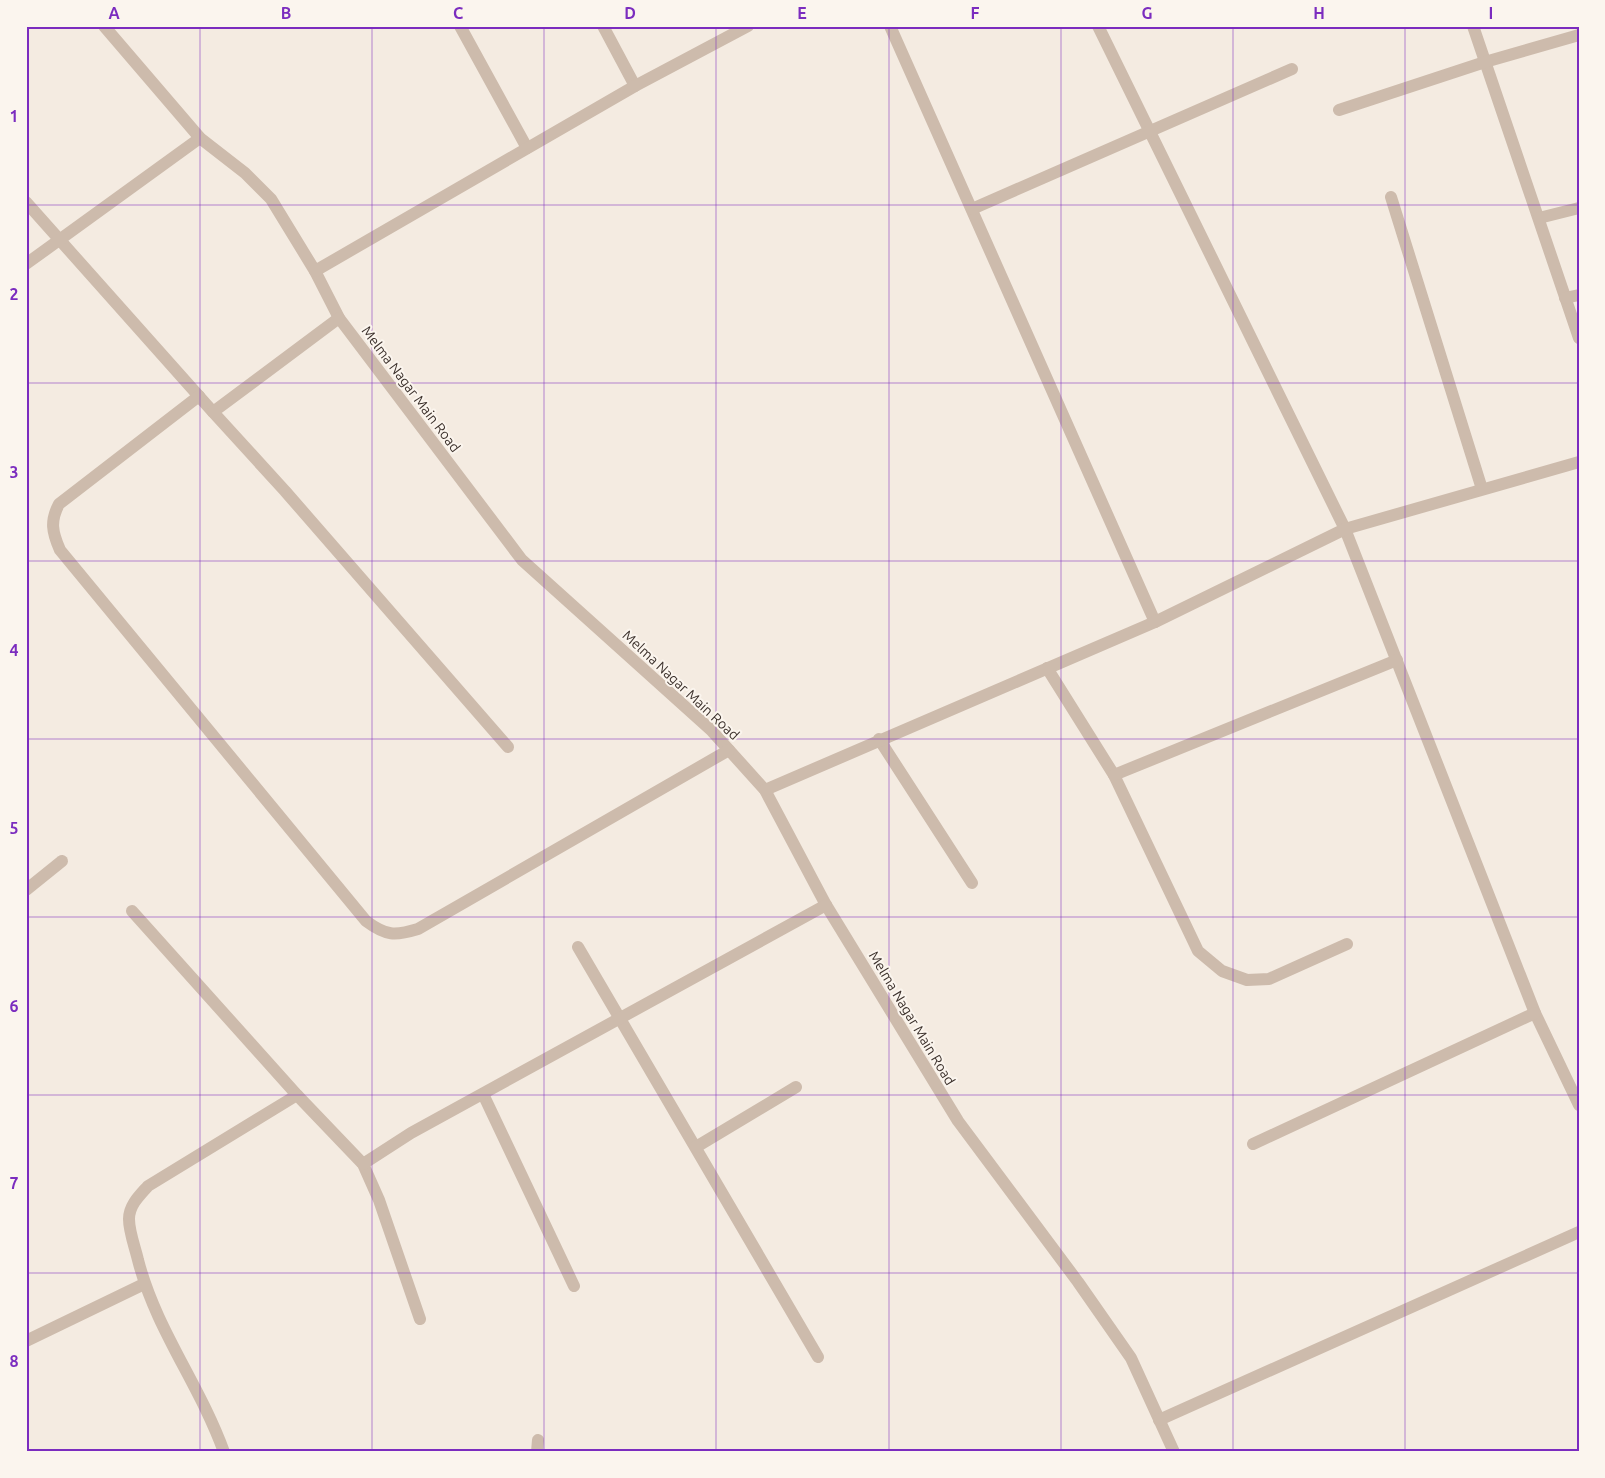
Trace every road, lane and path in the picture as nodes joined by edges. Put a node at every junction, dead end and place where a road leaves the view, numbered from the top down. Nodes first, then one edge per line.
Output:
1 (104, 26) edge
2 (460, 26) edge
3 (603, 26) edge
4 (748, 26) edge
5 (890, 26) edge
6 (1098, 26) edge
7 (1473, 26) edge
8 (1579, 35) edge
9 (1485, 62) junction
10 (1292, 69) dead end
11 (635, 86) junction
12 (1339, 110) dead end
13 (1150, 131) junction
14 (200, 138) junction
15 (527, 148) junction
16 (1391, 197) dead end
17 (26, 202) edge
18 (1579, 208) edge
19 (972, 210) junction
20 (1539, 218) junction
21 (58, 240) junction
22 (26, 264) edge
23 (315, 270) junction
24 (1579, 295) edge
25 (1565, 298) junction
26 (339, 318) junction
27 (1579, 338) edge
28 (199, 396) junction
29 (214, 412) junction
30 (1579, 462) edge
31 (1482, 489) junction
32 (1345, 529) junction
33 (1155, 622) junction
34 (1397, 660) junction
35 (1047, 668) junction
36 (879, 739) junction
37 (508, 747) dead end
38 (729, 750) junction
39 (1114, 775) junction
40 (765, 790) junction
41 (62, 861) dead end
42 (972, 884) dead end
43 (26, 890) edge
44 (826, 905) junction
45 (132, 911) dead end
46 (1347, 944) dead end
47 (578, 947) dead end
48 (1535, 1013) junction
49 (621, 1018) junction
50 (796, 1087) dead end
51 (483, 1094) junction
52 (296, 1095) junction
53 (1579, 1105) edge
54 (1253, 1144) dead end
55 (696, 1147) junction
56 (363, 1164) junction
57 (1579, 1232) edge
58 (144, 1284) junction
59 (574, 1286) dead end
60 (420, 1319) dead end
61 (26, 1341) edge
62 (818, 1357) dead end
63 (1159, 1420) junction
64 (224, 1452) edge
65 (1174, 1452) edge

1 - 14 street, Melma Nagar Main Road
2 - 15 street
3 - 11 street
4 - 11 street
5 - 19 street
6 - 13 street
7 - 9 street
8 - 9 street
9 - 12 street
9 - 20 street
10 - 13 street
11 - 15 street
13 - 19 street
13 - 32 street
14 - 21 street
14 - 23 street, Melma Nagar Main Road
15 - 23 street
16 - 31 street
17 - 21 street
18 - 20 street
19 - 33 street
20 - 25 street
21 - 22 street
21 - 28 street
23 - 26 street, Melma Nagar Main Road
24 - 25 street
25 - 27 street
26 - 29 street
26 - 38 street, Melma Nagar Main Road
28 - 29 street
28 - 38 street
29 - 37 street
30 - 31 street
31 - 32 street
32 - 33 street
32 - 34 street
33 - 35 street
34 - 39 street
34 - 48 street
35 - 36 street
35 - 39 street
36 - 40 street
36 - 42 street
38 - 40 street, Melma Nagar Main Road
39 - 46 street
40 - 44 street, Melma Nagar Main Road
41 - 43 street
44 - 49 street
44 - 63 street, Melma Nagar Main Road
45 - 52 street
47 - 49 street
48 - 53 street
48 - 54 street
49 - 51 street
49 - 55 street
50 - 55 street
51 - 56 street
51 - 59 street
52 - 56 street
52 - 58 street
55 - 62 street
56 - 60 street
57 - 63 street
58 - 61 street
58 - 64 street
63 - 65 street, Melma Nagar Main Road

